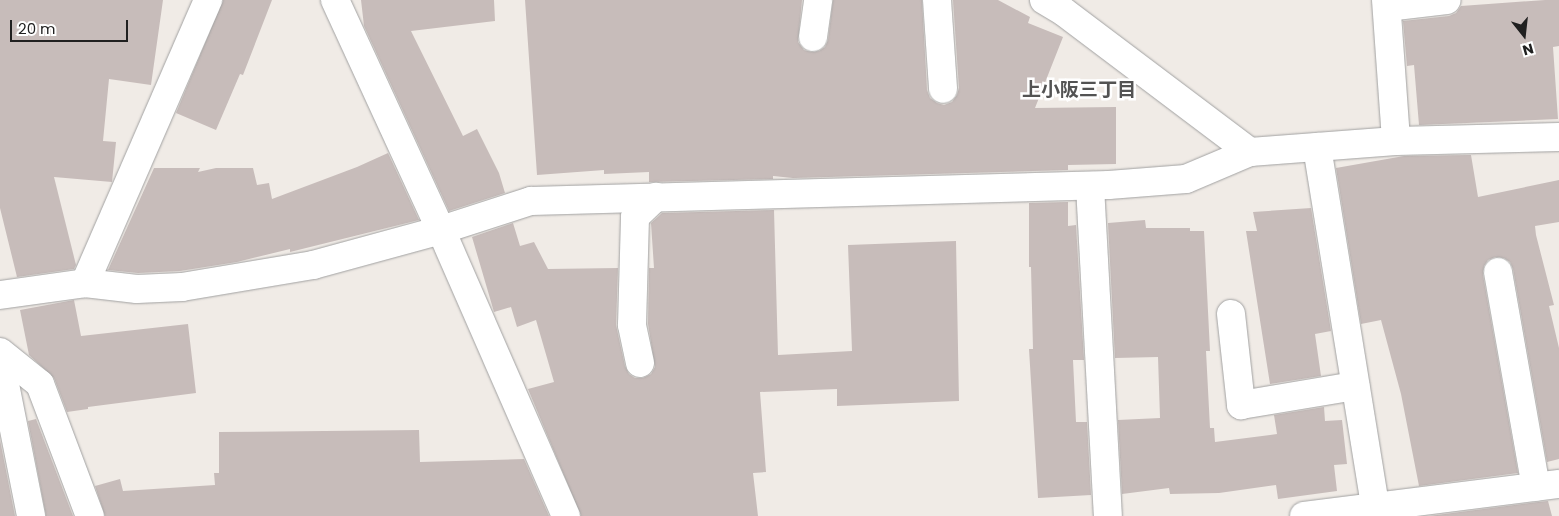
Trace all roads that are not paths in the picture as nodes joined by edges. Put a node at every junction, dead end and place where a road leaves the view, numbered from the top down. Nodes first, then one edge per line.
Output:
1 (208, 0) edge
2 (335, 0) edge
3 (818, 0) edge
4 (937, 0) edge
5 (1044, 0) edge
6 (1446, 0) edge
7 (1386, 4) edge
8 (813, 37) dead end
9 (943, 89) dead end
10 (1559, 137) edge
11 (1396, 141) junction
12 (1316, 147) junction
13 (1250, 152) junction
14 (1090, 186) junction
15 (656, 197) junction
16 (441, 230) junction
17 (1498, 272) dead end
18 (85, 283) junction
19 (2, 287) edge
20 (1231, 314) dead end
21 (0, 352) edge
22 (0, 359) edge
23 (640, 363) dead end
24 (1355, 386) junction
25 (1548, 485) edge
26 (1375, 507) junction
27 (31, 516) edge
28 (90, 516) edge
29 (566, 516) edge
30 (1108, 516) edge
31 (1304, 516) edge

1 - 18 street
2 - 16 street
3 - 8 street
4 - 9 street
5 - 13 street
6 - 7 street
7 - 11 street
10 - 11 street
11 - 12 street
12 - 13 street
12 - 24 street
13 - 14 street
14 - 15 street
14 - 30 street
15 - 16 street
15 - 23 street
16 - 18 street
16 - 29 street
17 - 25 street
18 - 19 street
20 - 24 street
21 - 28 street
22 - 27 street
24 - 26 street
25 - 26 street
26 - 31 street

